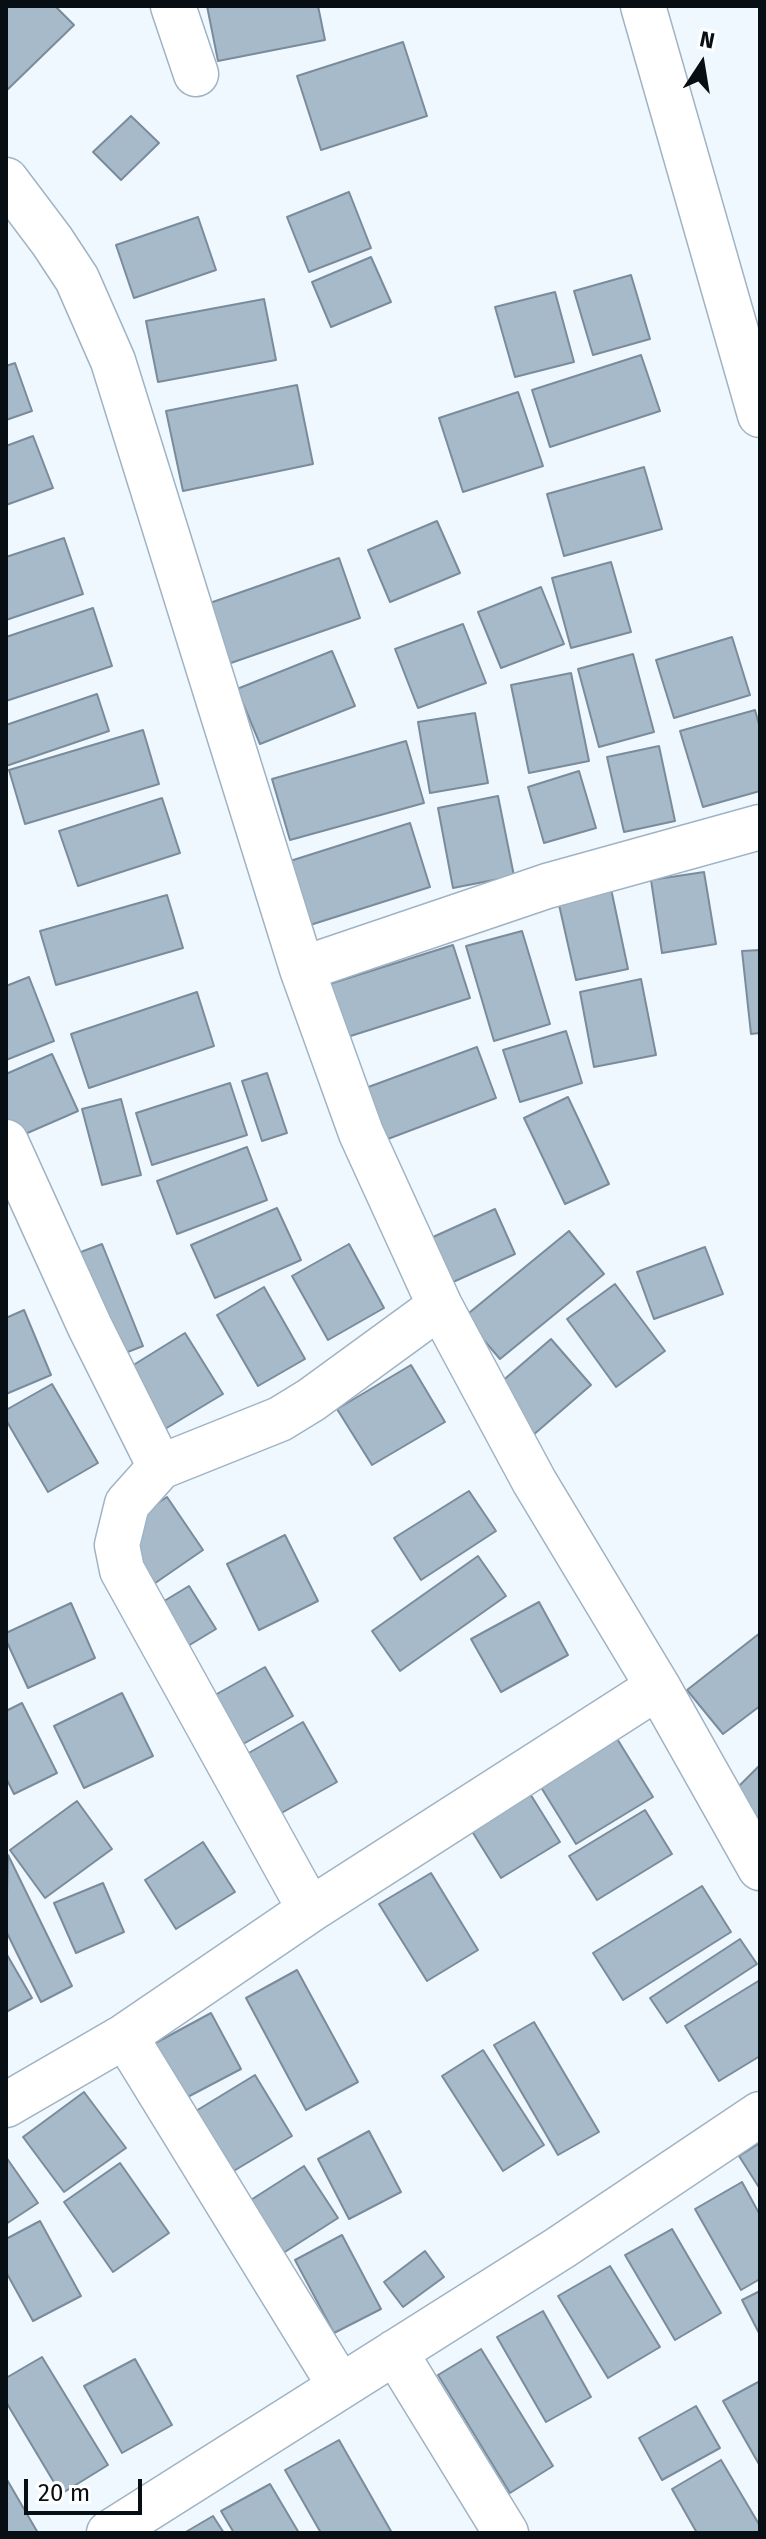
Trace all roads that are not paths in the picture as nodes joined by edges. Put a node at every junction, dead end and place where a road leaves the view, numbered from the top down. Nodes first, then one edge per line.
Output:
1 (173, 6) edge
2 (643, 6) edge
3 (196, 74) dead end
4 (6, 180) edge
5 (760, 415) edge
6 (760, 827) edge
7 (302, 969) junction
8 (6, 1142) edge
9 (440, 1306) junction
10 (160, 1467) junction
11 (658, 1687) junction
12 (760, 1868) edge
13 (310, 1910) junction
14 (125, 2036) junction
15 (6, 2105) edge
16 (760, 2114) edge
17 (395, 2352) junction
18 (340, 2386) junction
19 (109, 2533) edge
20 (506, 2533) edge

1 - 3 street
2 - 5 street
4 - 7 street
6 - 7 street
7 - 9 street
8 - 10 street
9 - 10 street
9 - 11 street
10 - 13 street
11 - 12 street
11 - 13 street
13 - 14 street
14 - 15 street
14 - 18 street
16 - 17 street
17 - 18 street
17 - 20 street
18 - 19 street

